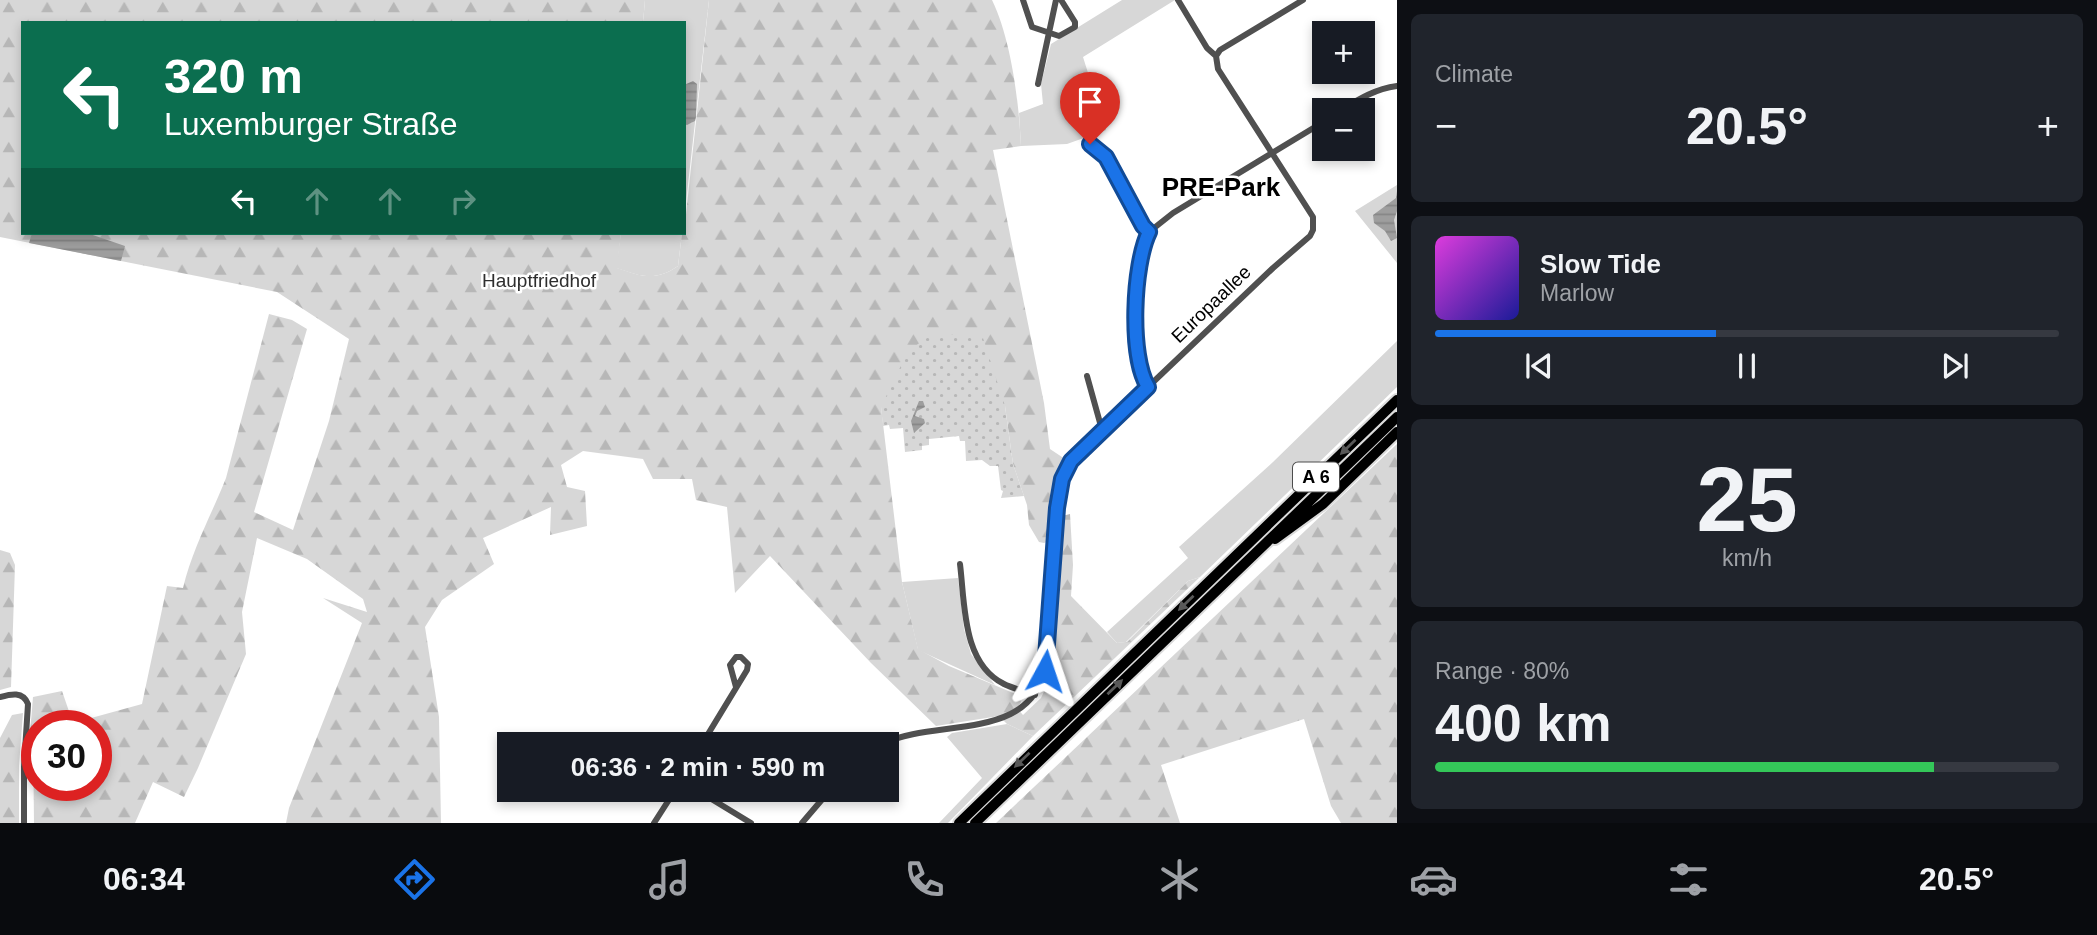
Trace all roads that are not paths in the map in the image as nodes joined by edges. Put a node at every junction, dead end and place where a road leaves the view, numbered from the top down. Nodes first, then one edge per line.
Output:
1 (1023, 0) edge
2 (1059, 0) edge
3 (1178, 0) edge
4 (1303, 0) edge
5 (1048, 34) junction
6 (1216, 56) junction
7 (1038, 84) dead end
8 (1397, 86) edge
9 (1360, 98) edge
10 (1312, 129) edge
11 (1090, 144) dead end
12 (1272, 153) junction
13 (1149, 232) junction
14 (1087, 376) dead end
15 (1148, 387) junction
16 (1397, 400) edge
17 (1397, 417) edge
18 (1102, 430) junction
19 (1397, 432) edge
20 (1258, 549) junction
21 (960, 564) dead end
22 (736, 687) dead end
23 (1035, 695) junction
24 (0, 697) edge
25 (709, 732) edge
26 (899, 739) edge
27 (668, 802) edge
28 (716, 802) edge
29 (820, 802) edge
30 (655, 822) edge
31 (24, 823) edge
32 (751, 823) edge
33 (802, 823) edge
34 (959, 823) edge
35 (975, 823) edge

1 - 5 street
2 - 5 street
2 - 5 street
3 - 6 street, Europaallee
4 - 6 street
5 - 7 street
6 - 12 street, Europaallee
8 - 9 street
10 - 12 street
11 - 13 street
12 - 13 street
12 - 15 street, Europaallee
13 - 15 street
14 - 18 street
15 - 18 street, Europaallee
16 -> 34 highway, A 6
17 - 20 highway, A 6
18 - 23 street, Europaallee
19 - 20 highway
35 -> 20 highway, A 6
21 - 23 street
22 - 25 street
23 - 26 street
24 - 31 street
27 - 30 street
28 - 32 street
29 - 33 street

